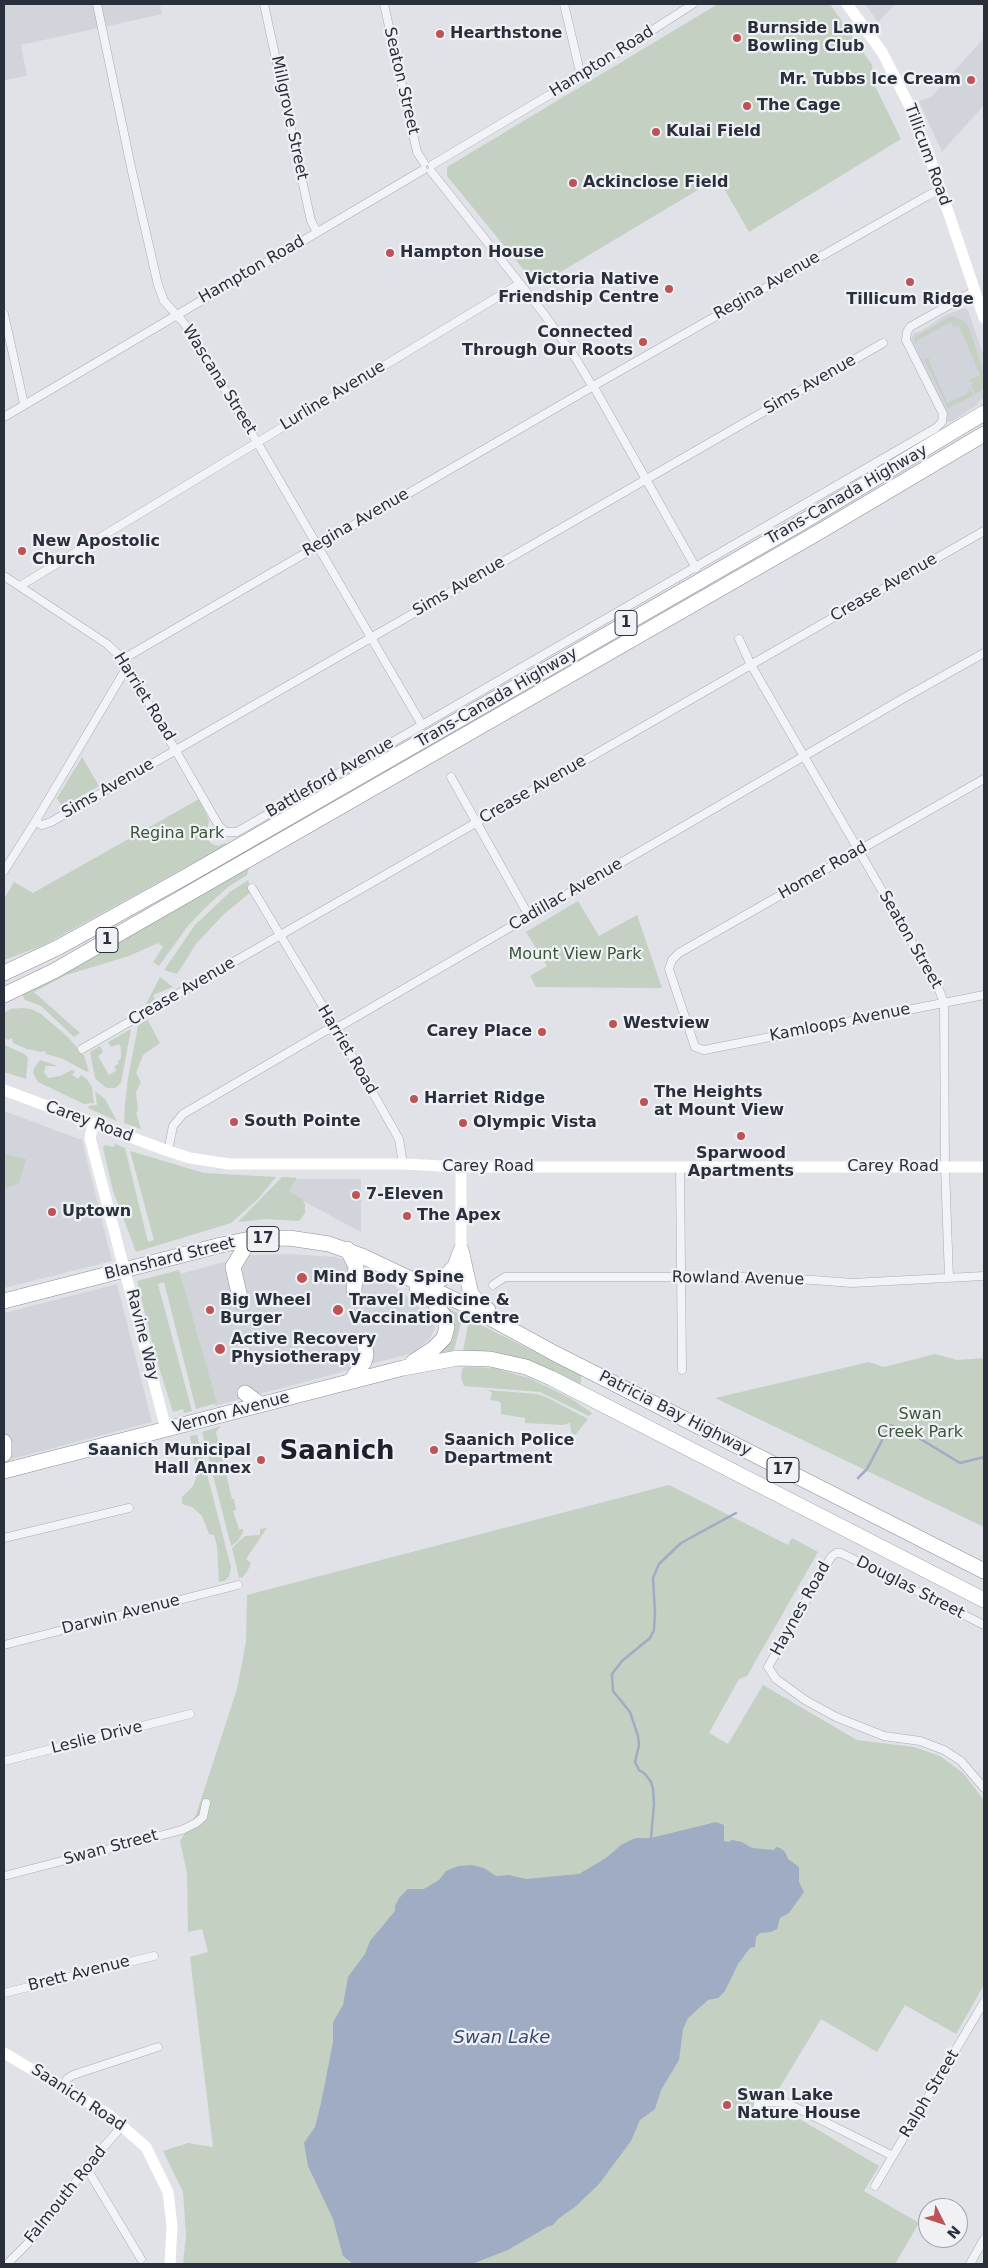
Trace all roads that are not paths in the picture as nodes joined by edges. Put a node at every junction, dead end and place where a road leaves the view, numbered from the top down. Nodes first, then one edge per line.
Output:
1 (97, 4) edge
2 (264, 4) edge
3 (384, 4) edge
4 (564, 4) edge
5 (693, 4) edge
6 (847, 4) edge
7 (682, 7) edge
8 (581, 76) junction
9 (426, 165) junction
10 (940, 190) junction
11 (317, 232) junction
12 (519, 284) junction
13 (974, 291) junction
14 (4, 314) edge
15 (175, 315) junction
16 (984, 318) edge
17 (883, 343) dead end
18 (592, 385) junction
19 (24, 404) junction
20 (984, 413) edge
21 (4, 417) edge
22 (984, 434) edge
23 (257, 442) junction
24 (644, 477) junction
25 (984, 531) edge
26 (318, 545) junction
27 (696, 568) junction
28 (4, 576) edge
29 (20, 586) junction
30 (371, 637) junction
31 (739, 639) dead end
32 (984, 653) edge
33 (123, 659) junction
34 (751, 665) junction
35 (129, 668) junction
36 (422, 726) junction
37 (176, 749) junction
38 (805, 757) junction
39 (451, 777) dead end
40 (984, 780) edge
41 (35, 822) junction
42 (476, 823) junction
43 (226, 832) joint
44 (859, 850) junction
45 (4, 871) edge
46 (252, 888) dead end
47 (530, 916) junction
48 (280, 935) junction
49 (4, 973) edge
50 (4, 994) edge
51 (984, 995) edge
52 (944, 1003) junction
53 (334, 1028) junction
54 (695, 1047) joint
55 (82, 1049) dead end
56 (4, 1090) edge
57 (97, 1125) junction
58 (168, 1151) junction
59 (403, 1164) junction
60 (461, 1167) junction
61 (945, 1167) junction
62 (984, 1167) edge
63 (680, 1168) junction
64 (250, 1239) junction
65 (346, 1249) junction
66 (461, 1250) junction
67 (125, 1270) junction
68 (398, 1273) junction
69 (984, 1276) edge
70 (682, 1278) junction
71 (950, 1278) junction
72 (420, 1284) junction
73 (493, 1285) dead end
74 (354, 1290) dead end
75 (4, 1301) edge
76 (241, 1302) dead end
77 (364, 1341) dead end
78 (554, 1353) junction
79 (458, 1358) joint
80 (404, 1368) junction
81 (682, 1370) dead end
82 (351, 1381) junction
83 (246, 1392) dead end
84 (260, 1405) junction
85 (173, 1428) junction
86 (4, 1442) edge
87 (4, 1454) edge
88 (4, 1471) edge
89 (129, 1508) dead end
90 (4, 1538) edge
91 (836, 1553) joint
92 (984, 1569) edge
93 (238, 1585) dead end
94 (984, 1600) edge
95 (984, 1625) edge
96 (4, 1645) edge
97 (190, 1714) dead end
98 (4, 1761) edge
99 (984, 1788) edge
100 (206, 1804) dead end
101 (4, 1876) edge
102 (154, 1956) dead end
103 (4, 1993) edge
104 (984, 2002) edge
105 (976, 2016) junction
106 (984, 2021) edge
107 (158, 2047) dead end
108 (4, 2052) edge
109 (64, 2086) junction
110 (756, 2112) dead end
111 (123, 2125) junction
112 (893, 2156) junction
113 (86, 2167) junction
114 (876, 2186) dead end
115 (984, 2239) edge
116 (140, 2259) dead end
117 (7, 2264) edge
118 (170, 2264) edge
119 (970, 2264) edge

1 - 15 street, Wascana Street
2 - 11 street, Millgrove Street
3 - 9 street, Seaton Street
4 - 8 street
5 - 7 street, Hampton Road
6 - 10 street, Tillicum Road
7 - 8 street, Hampton Road
8 - 9 street, Hampton Road
9 - 11 street, Hampton Road
9 - 12 street
10 - 13 street, Tillicum Road
10 - 18 street, Regina Avenue
11 - 15 street, Hampton Road
12 - 18 street
12 - 23 street, Lurline Avenue
13 - 16 street, Tillicum Road
13 - 27 street, Battleford Avenue
14 - 19 street
15 - 19 street, Hampton Road
15 - 23 street, Wascana Street
17 - 24 street, Sims Avenue
18 - 24 street
18 - 26 street, Regina Avenue
19 - 21 street, Hampton Road
20 - 49 highway, Trans-Canada Highway / 1
22 - 50 highway, Trans-Canada Highway / 1
23 - 26 street, Wascana Street
23 - 29 street, Lurline Avenue
24 - 27 street
24 - 30 street, Sims Avenue
25 - 34 street, Crease Avenue
26 - 30 street, Wascana Street
26 - 33 street, Regina Avenue
27 - 36 street, Battleford Avenue
28 - 29 street, Harriet Road
29 - 33 street, Harriet Road
30 - 36 street, Wascana Street
30 - 37 street, Sims Avenue
31 - 34 street, Seaton Street
32 - 38 street, Cadillac Avenue
33 - 35 street, Harriet Road
34 - 38 street, Seaton Street
34 - 42 street, Crease Avenue
35 - 37 street, Harriet Road
35 - 41 street
36 - 43 street, Battleford Avenue
37 - 41 street, Sims Avenue
37 - 43 street, Harriet Road
38 - 44 street, Seaton Street
38 - 47 street, Cadillac Avenue
39 - 42 street
40 - 44 street, Homer Road
41 - 45 street
42 - 47 street
42 - 48 street, Crease Avenue
44 - 52 street, Seaton Street
44 - 54 street, Homer Road
46 - 48 street, Harriet Road
47 - 53 street, Cadillac Avenue
48 - 53 street, Harriet Road
48 - 55 street, Crease Avenue
51 - 52 street, Kamloops Avenue
52 - 54 street, Kamloops Avenue
52 - 61 street, Seaton Street
53 - 58 street, Cadillac Avenue
53 - 59 street, Harriet Road
56 - 57 street, Carey Road
57 - 58 street, Carey Road
57 - 67 street, Ravine Way
58 - 59 street, Carey Road
59 - 60 street, Carey Road
60 - 63 street, Carey Road
60 - 66 street
61 - 62 street, Carey Road
61 - 63 street, Carey Road
61 - 71 street, Seaton Street
63 - 70 street
64 - 65 highway, Blanshard Street / 17
64 - 67 highway, Blanshard Street / 17
64 - 76 highway
65 - 68 highway, Blanshard Street / 17
65 - 74 highway
66 - 72 highway
66 - 78 highway
67 - 75 highway, Blanshard Street / 17
67 - 85 street, Ravine Way
68 - 72 highway, Blanshard Street / 17
68 - 80 highway
69 - 71 street, Rowland Avenue
70 - 71 street, Rowland Avenue
70 - 73 street, Rowland Avenue
70 - 81 street
72 - 78 highway, Patricia Bay Highway / 17
77 - 82 highway
78 - 92 highway, Patricia Bay Highway / 17
79 - 80 highway, Vernon Avenue / 17
79 - 94 highway, Patricia Bay Highway / 17
80 - 82 highway, Vernon Avenue / 17
82 - 84 highway, Vernon Avenue / 17
83 - 84 highway
84 - 85 highway, Vernon Avenue / 17
85 - 88 highway, Vernon Avenue / 17
86 - 87 highway
89 - 90 street
91 - 95 street, Douglas Street
91 - 99 street, Haynes Road
93 - 96 street, Darwin Avenue
97 - 98 street, Leslie Drive
100 - 101 street, Swan Street
102 - 103 street, Brett Avenue
104 - 105 street, Ralph Street
105 - 106 street
105 - 112 street, Ralph Street
107 - 109 street
108 - 109 street, Saanich Road
109 - 111 street, Saanich Road
110 - 112 street
111 - 113 street, Falmouth Road
111 - 118 street, Saanich Road
112 - 114 street, Ralph Street
113 - 116 street
113 - 117 street, Falmouth Road
115 - 119 street

